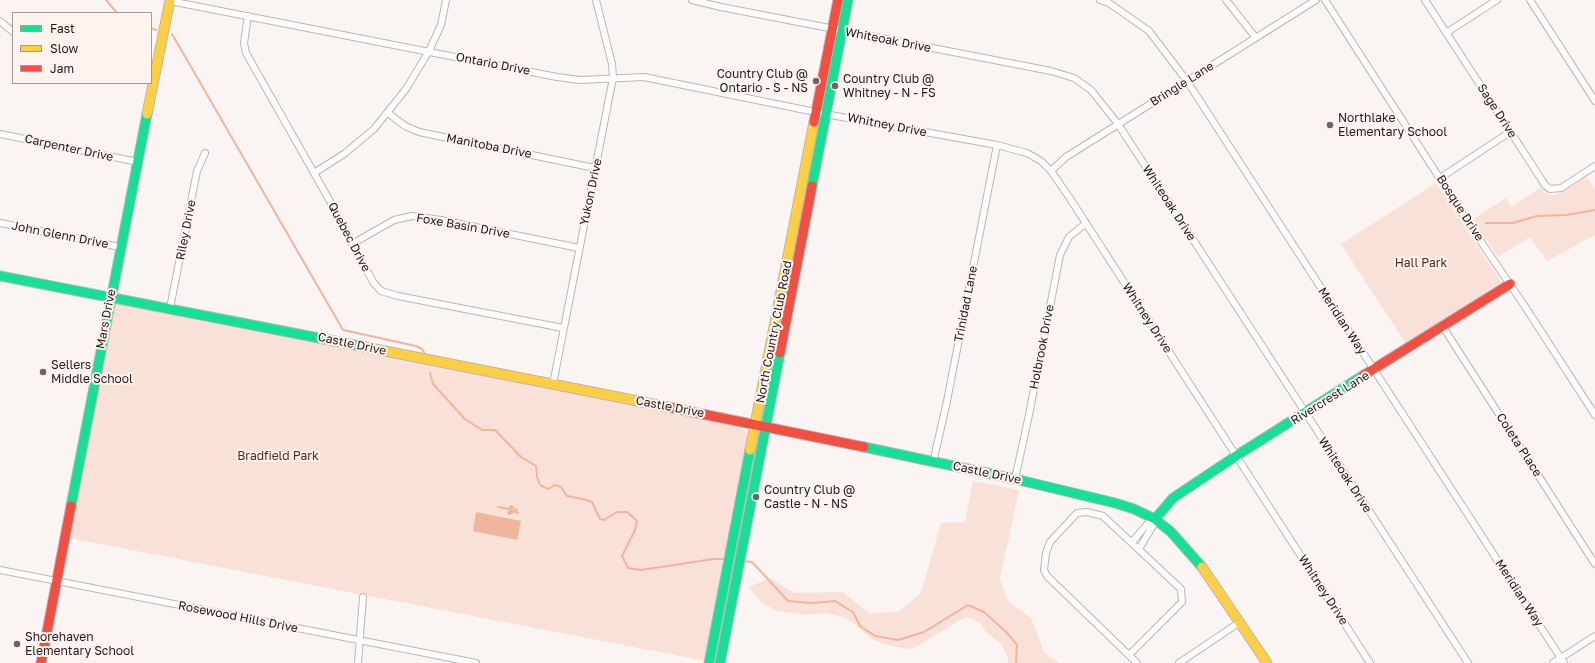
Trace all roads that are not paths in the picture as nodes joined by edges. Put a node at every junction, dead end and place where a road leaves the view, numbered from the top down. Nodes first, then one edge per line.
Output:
1 (170, 0) edge
2 (446, 0) edge
3 (596, 0) edge
4 (692, 0) edge
5 (838, 0) edge
6 (848, 0) edge
7 (1100, 0) edge
8 (1226, 0) edge
9 (1316, 0) edge
10 (1325, 0) edge
11 (1425, 0) edge
12 (1497, 0) edge
13 (1530, 0) edge
14 (248, 16) junction
15 (0, 21) edge
16 (832, 29) junction
17 (12, 31) edge
18 (842, 31) junction
19 (1446, 33) junction
20 (1256, 38) junction
21 (429, 51) junction
22 (153, 77) edge
23 (613, 78) junction
24 (1187, 81) junction
25 (152, 84) edge
26 (1595, 101) edge
27 (388, 113) junction
28 (821, 113) junction
29 (1118, 124) junction
30 (1510, 132) junction
31 (0, 134) edge
32 (997, 146) junction
33 (205, 153) dead end
34 (138, 162) junction
35 (1595, 166) edge
36 (596, 168) junction
37 (1051, 171) junction
38 (314, 173) junction
39 (1440, 178) junction
40 (0, 223) edge
41 (1085, 224) junction
42 (352, 244) junction
43 (120, 248) junction
44 (579, 248) junction
45 (784, 275) junction
46 (0, 276) edge
47 (794, 277) junction
48 (1510, 284) junction
49 (111, 297) junction
50 (170, 308) junction
51 (1443, 327) junction
52 (563, 328) junction
53 (1374, 371) junction
54 (553, 384) junction
55 (1305, 414) junction
56 (1595, 415) edge
57 (756, 425) junction
58 (766, 427) junction
59 (1236, 456) junction
60 (933, 462) junction
61 (1015, 479) junction
62 (1155, 519) junction
63 (1132, 542) junction
64 (1139, 549) junction
65 (1595, 564) edge
66 (0, 570) edge
67 (56, 582) junction
68 (363, 597) dead end
69 (719, 610) junction
70 (730, 612) junction
71 (1240, 622) junction
72 (1595, 636) edge
73 (360, 641) junction
74 (1129, 655) junction
75 (1562, 660) edge
76 (1183, 662) edge
77 (41, 663) edge
78 (358, 663) edge
79 (476, 663) edge
80 (709, 663) edge
81 (720, 663) edge
82 (1137, 663) edge
83 (1267, 663) edge
84 (1370, 663) edge
85 (1468, 663) edge
86 (1553, 663) edge

1 - 14 street, Ontario Drive
1 - 22 main road, Mars Drive
2 - 21 street
3 - 23 street, Yukon Drive
4 - 16 street, Whiteoak Drive
5 - 16 main road, North Country Club Road
6 - 18 main road, North Country Club Road
7 - 24 street, Meridian Way
8 - 20 street
9 - 20 street, Bringle Lane
10 - 39 street, Bosque Drive
11 - 19 street, Sage Drive
12 - 19 street
13 - 26 street
14 - 21 street, Ontario Drive
14 - 38 street, Quebec Drive
15 - 17 street
16 - 18 street, Whiteoak Drive
16 - 28 main road, North Country Club Road
18 - 28 main road, North Country Club Road
18 - 29 street, Whiteoak Drive
19 - 30 street, Sage Drive
20 - 24 street, Bringle Lane
21 - 23 street, Ontario Drive
21 - 27 street
23 - 28 street, Ontario Drive
23 - 36 street, Yukon Drive
24 - 29 street, Bringle Lane
24 - 53 street, Meridian Way
25 - 34 main road, Mars Drive
27 - 36 street, Manitoba Drive
27 - 38 street
28 - 32 street, Whitney Drive
28 - 45 main road, North Country Club Road
28 - 47 main road, North Country Club Road
29 - 37 street, Bringle Lane
29 - 55 street, Whiteoak Drive
30 - 35 street, Sage Drive
30 - 39 street
31 - 34 street, Carpenter Drive
32 - 37 street, Whitney Drive
32 - 60 street, Trinidad Lane
33 - 50 street, Riley Drive
34 - 43 main road, Mars Drive
36 - 44 street, Yukon Drive
37 - 41 street, Whitney Drive
38 - 42 street, Quebec Drive
39 - 48 street, Bosque Drive
40 - 43 street, John Glenn Drive
41 - 59 street, Whitney Drive
41 - 61 street, Holbrook Drive
42 - 44 street, Foxe Basin Drive
42 - 52 street, Quebec Drive
43 - 49 main road, Mars Drive
44 - 52 street, Yukon Drive
45 - 47 main road
45 - 57 main road, North Country Club Road
46 - 49 main road, Castle Drive
47 - 58 main road, North Country Club Road
48 - 51 main road, Rivercrest Lane
48 - 56 street, Bosque Drive
49 - 50 main road, Castle Drive
49 - 67 main road, Mars Drive
50 - 54 main road, Castle Drive
51 - 53 main road, Rivercrest Lane
51 - 65 street, Coleta Place
52 - 54 street, Yukon Drive
53 - 55 main road, Rivercrest Lane
53 - 75 street, Meridian Way
54 - 57 main road, Castle Drive
55 - 59 main road, Rivercrest Lane
55 - 85 street, Whiteoak Drive
57 - 58 main road, Castle Drive
57 - 69 main road, North Country Club Road
58 - 60 main road, Castle Drive
58 - 70 main road, North Country Club Road
59 - 62 main road, Rivercrest Lane
59 - 84 street, Whitney Drive
60 - 61 main road, Castle Drive
61 - 62 main road, Castle Drive
62 - 63 street
62 - 64 street
62 - 71 main road, Castle Drive
63 - 64 street
63 - 74 street
64 - 74 street
66 - 67 street, Rosewood Hills Drive
67 - 73 street, Rosewood Hills Drive
67 - 77 main road, Mars Drive
68 - 73 street
69 - 70 main road
69 - 80 main road, North Country Club Road
70 - 81 main road, North Country Club Road
71 - 76 street
71 - 83 main road, Castle Drive
72 - 75 street
73 - 78 street
73 - 79 street, Rosewood Hills Drive
74 - 82 street
75 - 86 street

